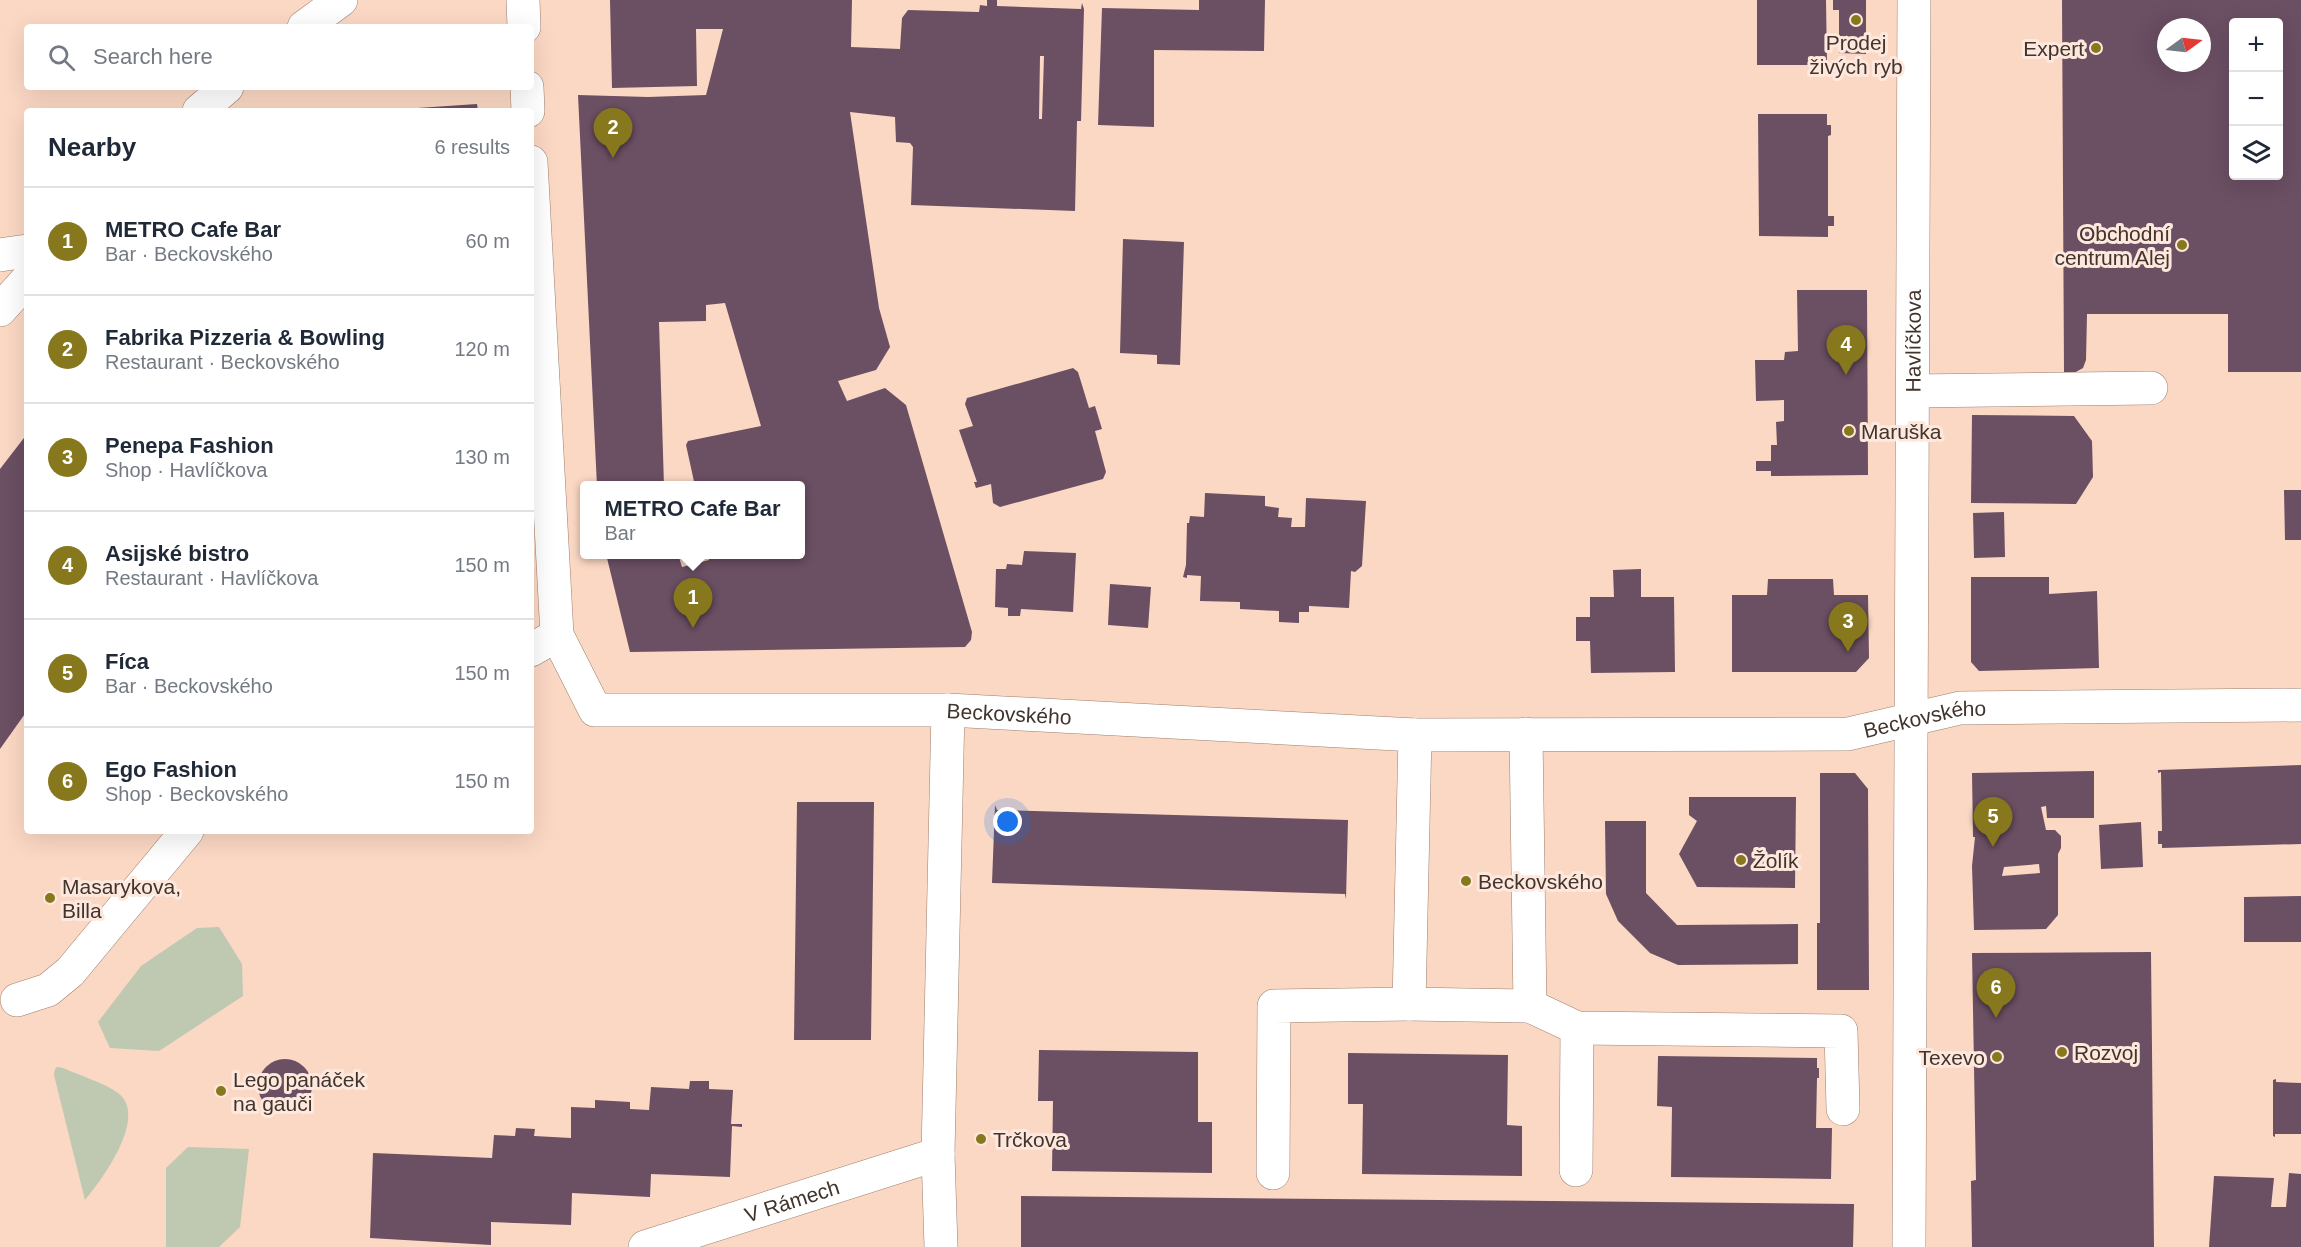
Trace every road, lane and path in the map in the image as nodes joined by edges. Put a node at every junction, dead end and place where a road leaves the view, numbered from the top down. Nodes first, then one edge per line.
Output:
1 (341, 0) edge
2 (523, 0) edge
3 (1914, 0) edge
4 (308, 24) edge
5 (524, 24) edge
6 (223, 90) edge
7 (527, 90) edge
8 (202, 108) edge
9 (528, 108) edge
10 (24, 251) edge
11 (0, 255) edge
12 (534, 273) edge
13 (24, 283) edge
14 (0, 310) edge
15 (2151, 388) dead end
16 (1913, 391) junction
17 (544, 642) edge
18 (2301, 705) edge
19 (948, 710) junction
20 (1911, 719) junction
21 (1526, 734) junction
22 (1415, 735) junction
23 (185, 834) edge
24 (17, 1000) dead end
25 (1409, 1005) junction
26 (1530, 1006) junction
27 (1577, 1028) junction
28 (1843, 1109) dead end
29 (938, 1154) junction
30 (1576, 1170) dead end
31 (1273, 1173) dead end
32 (645, 1247) edge
33 (941, 1247) edge
34 (1909, 1247) edge

1 - 4 street
2 - 5 street
3 - 16 street, Havlíčkova
6 - 8 street
7 - 9 street
10 - 11 street
12 - 17 street, Beckovského
13 - 14 street
15 - 16 street
16 - 20 street, Havlíčkova
17 - 19 street, Beckovského
18 - 20 street, Beckovského
19 - 22 street, Beckovského
19 - 29 street
20 - 21 street, Beckovského
20 - 34 street, Havlíčkova
21 - 22 street, Beckovského
21 - 26 street
22 - 25 street
23 - 24 street
25 - 26 street
25 - 31 street
26 - 27 street
27 - 28 street
27 - 30 street
29 - 32 street, V Rámech
29 - 33 street

